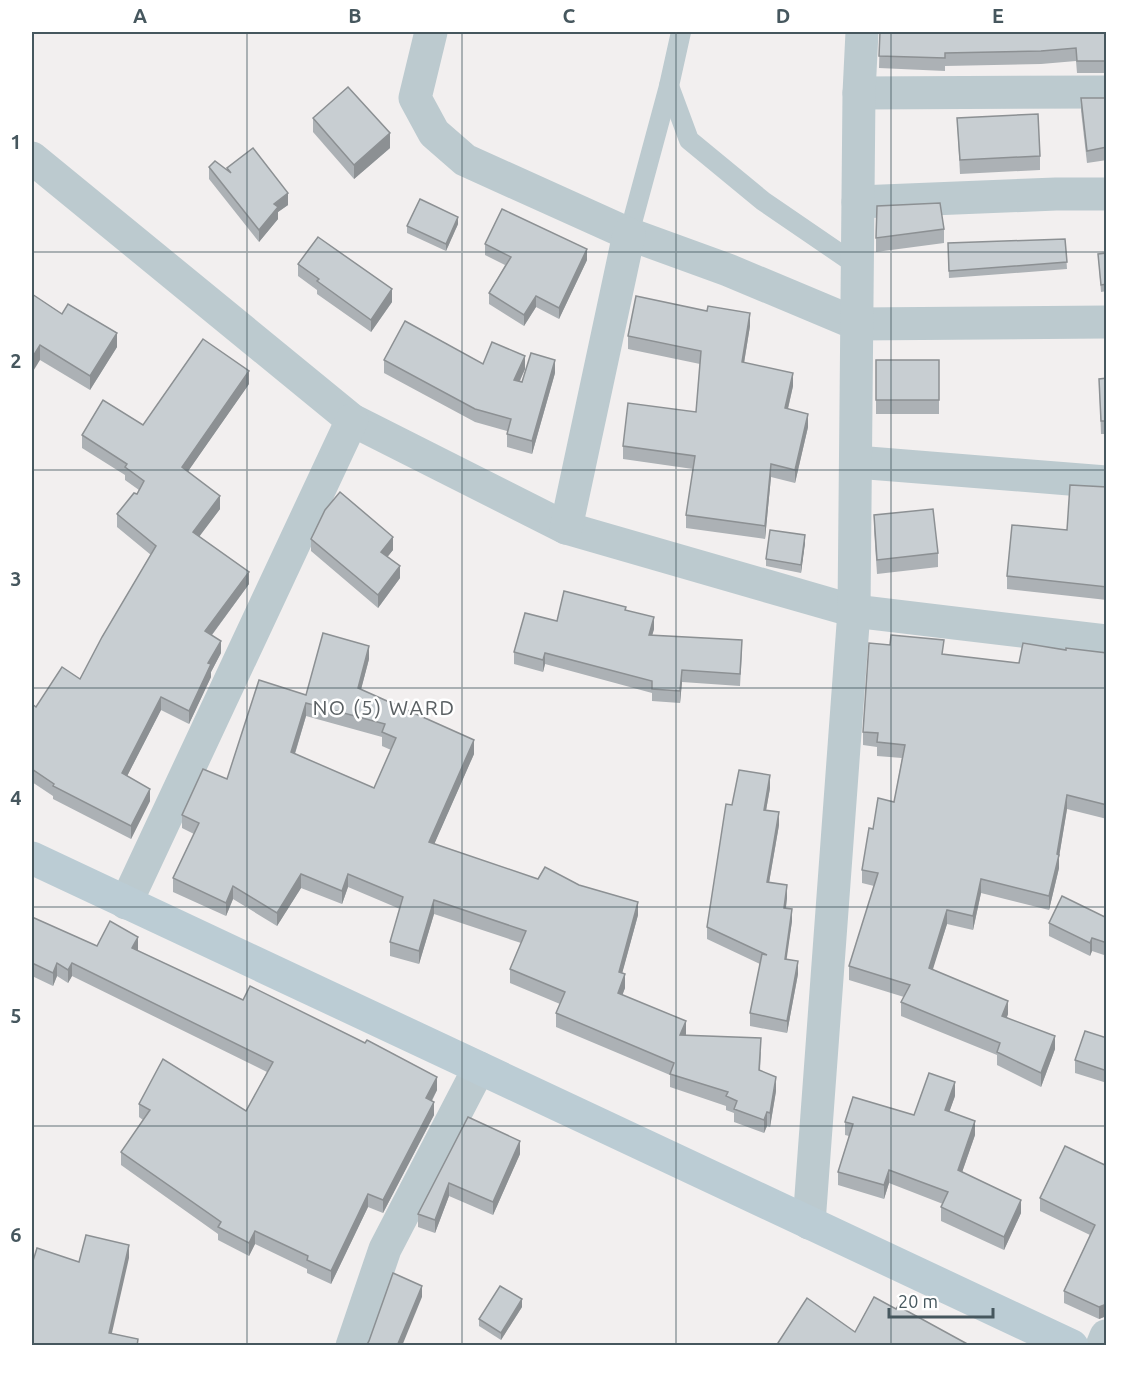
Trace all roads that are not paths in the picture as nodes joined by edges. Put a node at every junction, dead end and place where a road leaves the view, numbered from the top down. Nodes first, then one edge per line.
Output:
1 (431, 32) edge
2 (681, 32) edge
3 (862, 32) edge
4 (669, 86) junction
5 (1107, 92) edge
6 (859, 93) junction
7 (32, 158) edge
8 (1107, 194) edge
9 (858, 202) junction
10 (629, 234) junction
11 (858, 266) junction
12 (1107, 322) edge
13 (857, 324) junction
14 (352, 420) junction
15 (856, 462) junction
16 (1107, 482) edge
17 (566, 528) junction
18 (854, 611) junction
19 (1107, 640) edge
20 (32, 858) edge
21 (126, 903) junction
22 (478, 1068) junction
23 (809, 1223) junction
24 (1107, 1336) edge
25 (352, 1346) edge
26 (1072, 1346) edge
27 (1102, 1346) edge

1 - 10 street
2 - 4 lane
3 - 6 street
4 - 10 lane
4 - 11 lane
5 - 6 street
6 - 9 street
7 - 14 street
8 - 9 street
9 - 11 street
10 - 13 street
10 - 17 street
11 - 13 street
12 - 13 street
13 - 15 street
14 - 17 street
14 - 21 street
15 - 16 street
15 - 18 street
17 - 18 street
18 - 19 street
18 - 23 street
20 - 21 street
21 - 22 street
22 - 23 street
22 - 25 street
23 - 26 street
24 - 27 street

